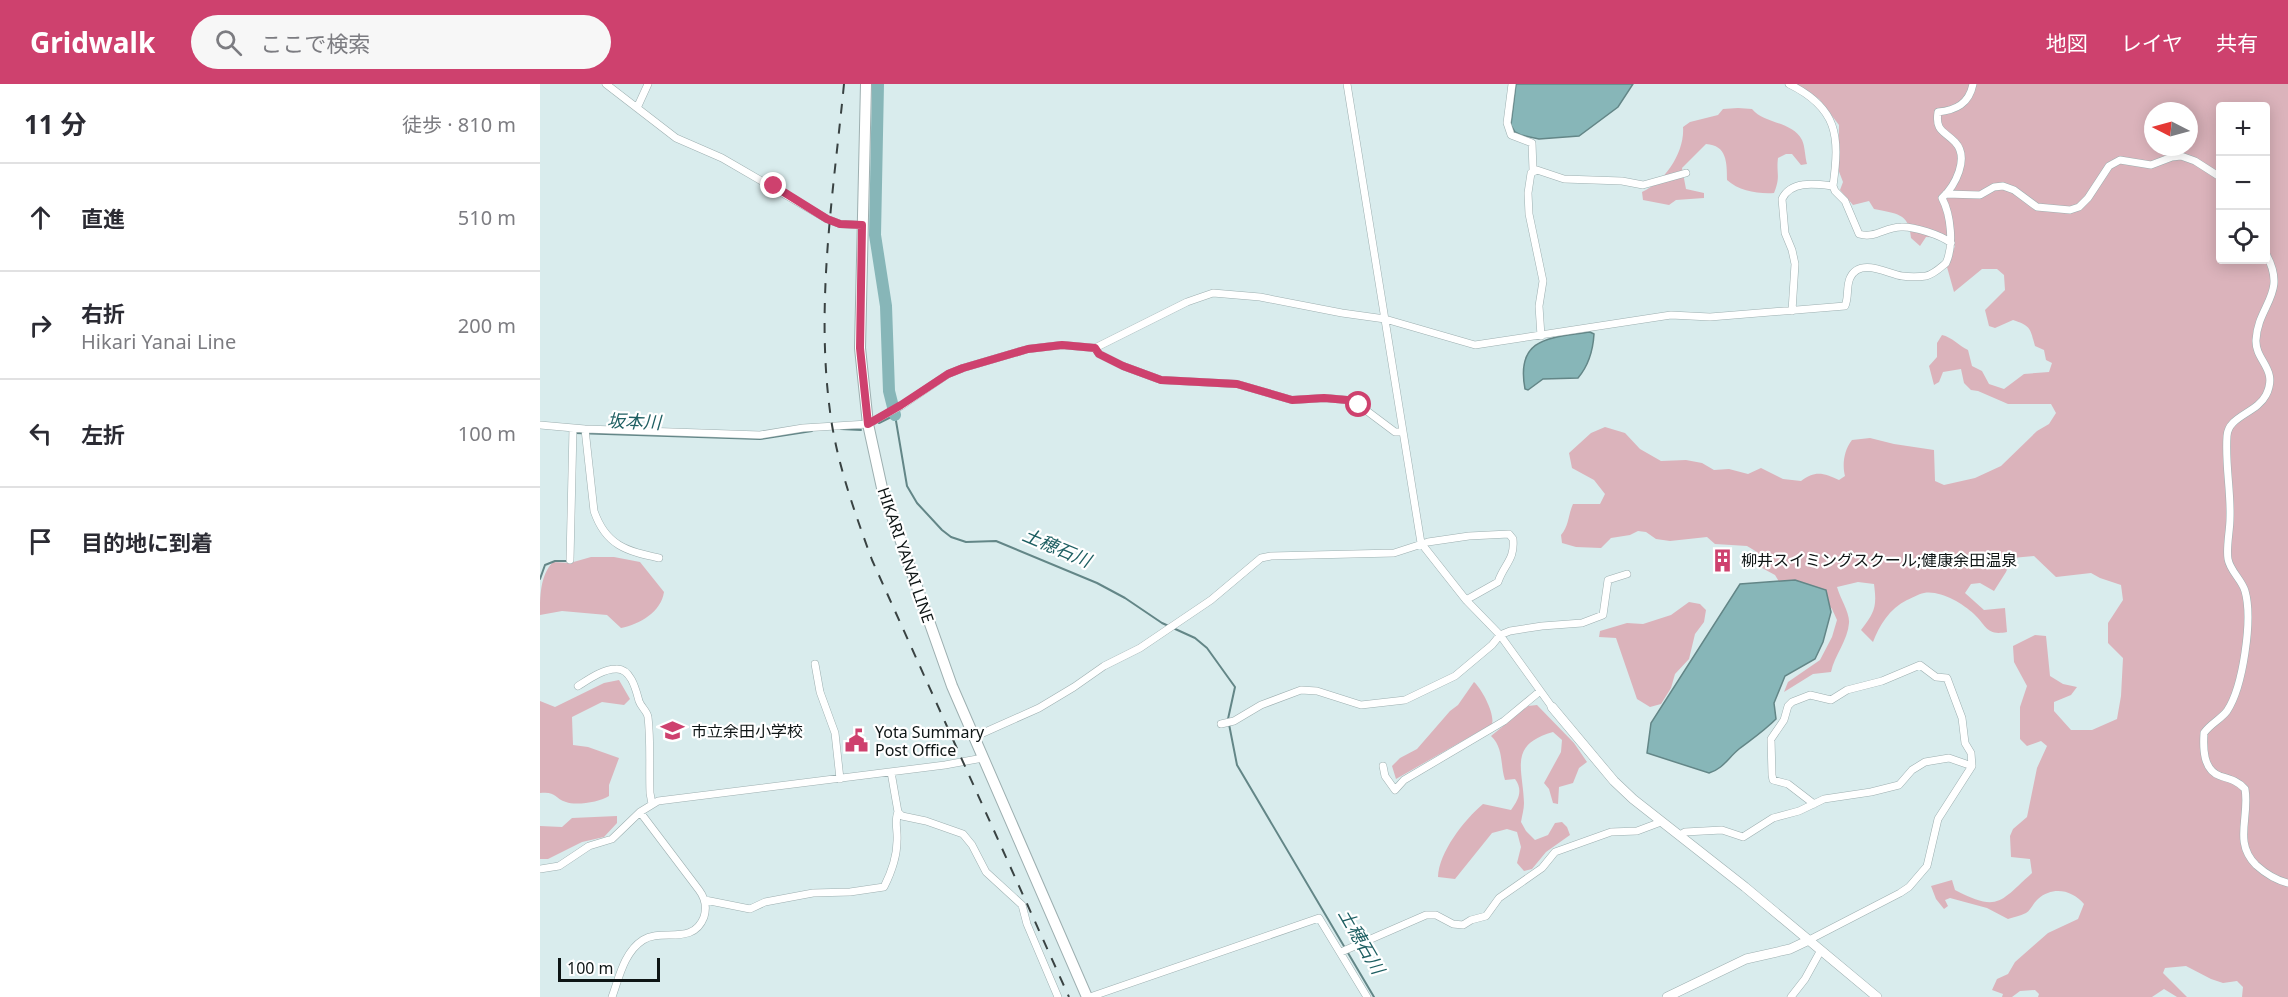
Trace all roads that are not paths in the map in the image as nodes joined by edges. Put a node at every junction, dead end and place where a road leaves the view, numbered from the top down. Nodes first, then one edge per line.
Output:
1 (606, 84) edge
2 (648, 84) edge
3 (866, 84) edge
4 (1347, 84) edge
5 (1512, 84) edge
6 (1789, 84) edge
7 (1973, 84) edge
8 (638, 108) junction
9 (1533, 170) junction
10 (1686, 173) dead end
11 (2216, 174) edge
12 (1833, 186) junction
13 (1946, 194) junction
14 (862, 225) junction
15 (1951, 243) junction
16 (2270, 263) edge
17 (1792, 311) junction
18 (1385, 319) junction
19 (1541, 336) junction
20 (1095, 348) junction
21 (868, 424) junction
22 (540, 425) edge
23 (573, 428) junction
24 (585, 429) junction
25 (1402, 432) junction
26 (1421, 543) junction
27 (659, 558) dead end
28 (570, 560) dead end
29 (1627, 574) dead end
30 (1466, 600) junction
31 (1500, 635) junction
32 (815, 664) dead end
33 (578, 686) dead end
34 (1539, 692) junction
35 (1552, 707) joint
36 (1225, 723) dead end
37 (974, 737) junction
38 (983, 758) junction
39 (1383, 766) dead end
40 (1972, 766) junction
41 (891, 772) junction
42 (840, 778) junction
43 (652, 804) junction
44 (1814, 804) junction
45 (640, 812) junction
46 (898, 812) junction
47 (1661, 822) junction
48 (1680, 835) junction
49 (540, 869) edge
50 (2288, 884) edge
51 (705, 900) junction
52 (1809, 940) junction
53 (1821, 950) junction
54 (1345, 951) junction
55 (612, 997) edge
56 (1058, 997) edge
57 (1088, 997) edge
58 (1367, 997) edge
59 (1667, 997) edge
60 (1791, 997) edge
61 (1877, 997) edge

1 - 8 street
2 - 8 street
3 - 14 main road, HIKARI YANAI LINE
4 - 18 street
5 - 9 street
6 - 12 street
7 - 13 street
8 - 14 street
9 - 10 street
9 - 19 street
11 - 13 street
12 - 15 street
12 - 17 street
13 - 15 street
14 - 21 main road, HIKARI YANAI LINE
15 - 17 street
16 - 50 street
17 - 19 street
18 - 19 street
18 - 20 street
18 - 25 street
20 - 21 street
20 - 25 street
21 - 24 street
21 - 37 main road, HIKARI YANAI LINE
22 - 23 street
23 - 24 street
23 - 28 street
24 - 27 street
25 - 26 street
26 - 30 street
26 - 30 street
26 - 37 street
29 - 31 street
30 - 31 street
31 - 34 street
31 - 36 street
32 - 42 street
33 - 43 street
34 - 35 street
34 - 39 street
35 - 47 street
37 - 38 main road, HIKARI YANAI LINE
38 - 41 street
38 - 57 main road, HIKARI YANAI LINE
40 - 44 street
40 - 44 street
40 - 52 street
41 - 42 street
41 - 46 street
42 - 43 street
43 - 45 street
44 - 48 street
45 - 49 street
45 - 51 street
46 - 51 street
46 - 56 street
47 - 48 street
47 - 54 street
48 - 52 street
51 - 55 street
52 - 53 street
52 - 59 street
53 - 60 street
53 - 61 street
54 - 57 street
54 - 58 street

